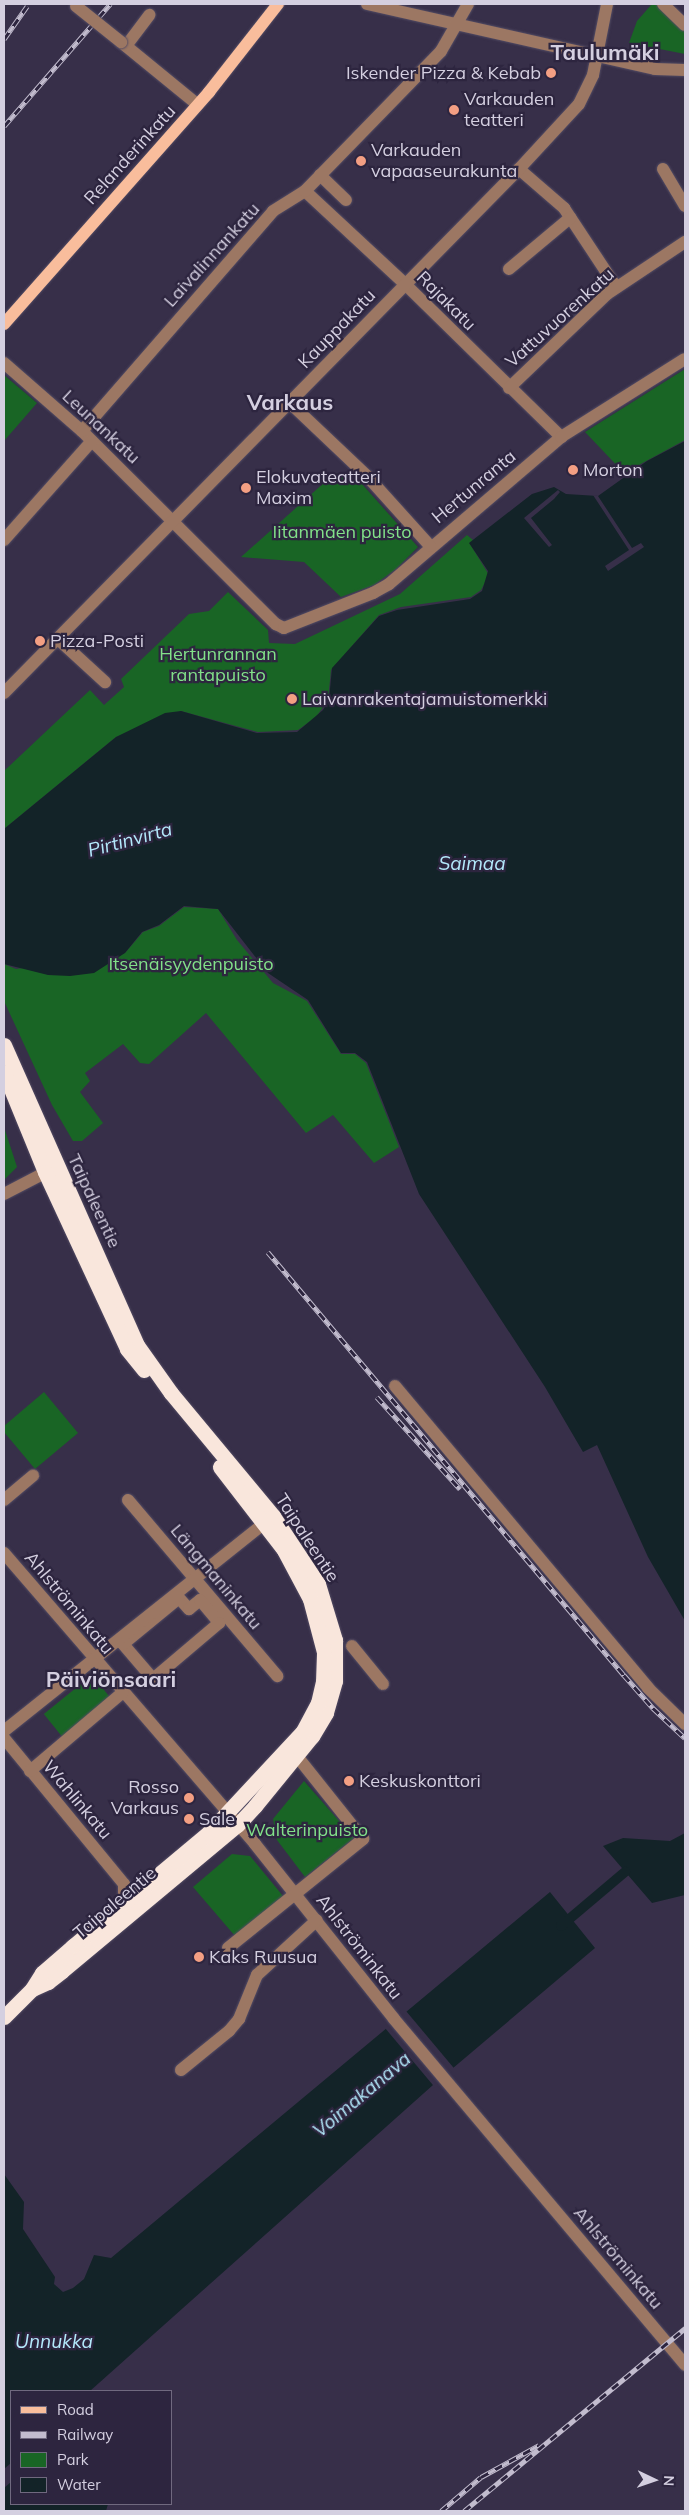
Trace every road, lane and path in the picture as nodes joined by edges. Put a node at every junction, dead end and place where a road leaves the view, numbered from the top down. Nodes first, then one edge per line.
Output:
1 (278, 4) edge
2 (367, 4) edge
3 (468, 4) edge
4 (607, 4) edge
5 (663, 4) edge
6 (75, 5) edge
7 (149, 15) dead end
8 (459, 25) junction
9 (685, 25) edge
10 (123, 44) junction
11 (597, 56) junction
12 (685, 70) edge
13 (198, 105) junction
14 (519, 169) junction
15 (663, 169) dead end
16 (320, 175) junction
17 (305, 192) junction
18 (346, 200) dead end
19 (685, 206) edge
20 (570, 218) junction
21 (685, 242) edge
22 (509, 268) dead end
23 (405, 284) junction
24 (616, 287) junction
25 (4, 324) edge
26 (685, 359) edge
27 (4, 363) edge
28 (509, 388) junction
29 (290, 403) junction
30 (82, 431) junction
31 (561, 437) junction
32 (92, 441) junction
33 (171, 520) junction
34 (4, 540) edge
35 (430, 546) junction
36 (58, 639) junction
37 (105, 682) dead end
38 (4, 694) edge
39 (4, 1045) edge
40 (4, 1072) edge
41 (51, 1169) junction
42 (4, 1194) edge
43 (395, 1386) dead end
44 (33, 1476) dead end
45 (4, 1500) edge
46 (128, 1500) dead end
47 (268, 1520) junction
48 (4, 1553) edge
49 (194, 1578) junction
50 (200, 1600) joint
51 (352, 1646) dead end
52 (95, 1660) junction
53 (277, 1676) dead end
54 (383, 1684) dead end
55 (122, 1693) junction
56 (685, 1724) edge
57 (4, 1731) edge
58 (4, 1738) edge
59 (300, 1760) dead end
60 (30, 1771) junction
61 (226, 1813) junction
62 (238, 1825) junction
63 (124, 1884) junction
64 (145, 1884) junction
65 (294, 1893) junction
66 (124, 1901) junction
67 (317, 1920) junction
68 (228, 1948) dead end
69 (32, 1989) junction
70 (4, 2016) edge
71 (181, 2070) dead end
72 (683, 2357) edge

1 - 13 main road, Relanderinkatu
2 - 8 street
3 - 8 street, Laivalinnankatu
4 - 11 street, Kauppakatu
5 - 9 street
6 - 10 street, bridge
7 - 10 street
8 - 11 street
8 - 16 street, Laivalinnankatu
10 - 13 street
11 - 12 street
11 - 14 street, Kauppakatu
13 - 25 main road, Relanderinkatu
14 - 20 street
14 - 23 street, Kauppakatu
15 - 19 street
16 - 17 street, Laivalinnankatu
16 - 18 street
17 - 23 street, Rajakatu
17 - 30 street, Laivalinnankatu
20 - 22 street
20 - 24 street
21 - 24 street, Vattuvuorenkatu
23 - 28 street, Rajakatu
23 - 29 street, Kauppakatu
24 - 28 street, Vattuvuorenkatu
26 - 31 street, Hertunranta
27 - 30 street, Leunankatu
28 - 31 street, Rajakatu
29 - 33 street, Kauppakatu
29 - 35 street
30 - 32 street, Leunankatu
31 - 35 street, Hertunranta
32 - 33 street, Leunankatu
32 - 34 street
33 - 35 street, Hertunranta
33 - 36 street, Kauppakatu
36 - 37 street
36 - 38 street, Kauppakatu
39 - 41 highway, Taipaleentie
40 - 41 highway, Taipaleentie
41 - 42 street
41 - 47 highway, Taipaleentie
43 - 56 street
44 - 45 street
46 - 49 street, Längmaninkatu
47 - 49 street
47 - 61 highway, Taipaleentie
47 - 62 highway, Taipaleentie
48 - 52 street, Ahlströminkatu
49 - 52 street
49 - 53 street, Längmaninkatu
50 - 50 street
51 - 54 street
52 - 55 street, Ahlströminkatu
52 - 57 street
55 - 60 street
55 - 61 street, Ahlströminkatu
58 - 60 street, Wahlinkatu
59 - 65 street
60 - 63 street, Wahlinkatu
61 - 62 street, Ahlströminkatu
61 - 64 highway, Taipaleentie
62 - 65 street, Ahlströminkatu
62 - 69 highway, Taipaleentie
63 - 64 street
63 - 66 street
64 - 66 highway, Taipaleentie
65 - 67 street, Ahlströminkatu
65 - 68 street
66 - 69 highway, Taipaleentie
67 - 71 street
67 - 72 street, Ahlströminkatu
69 - 70 highway, Taipaleentie

